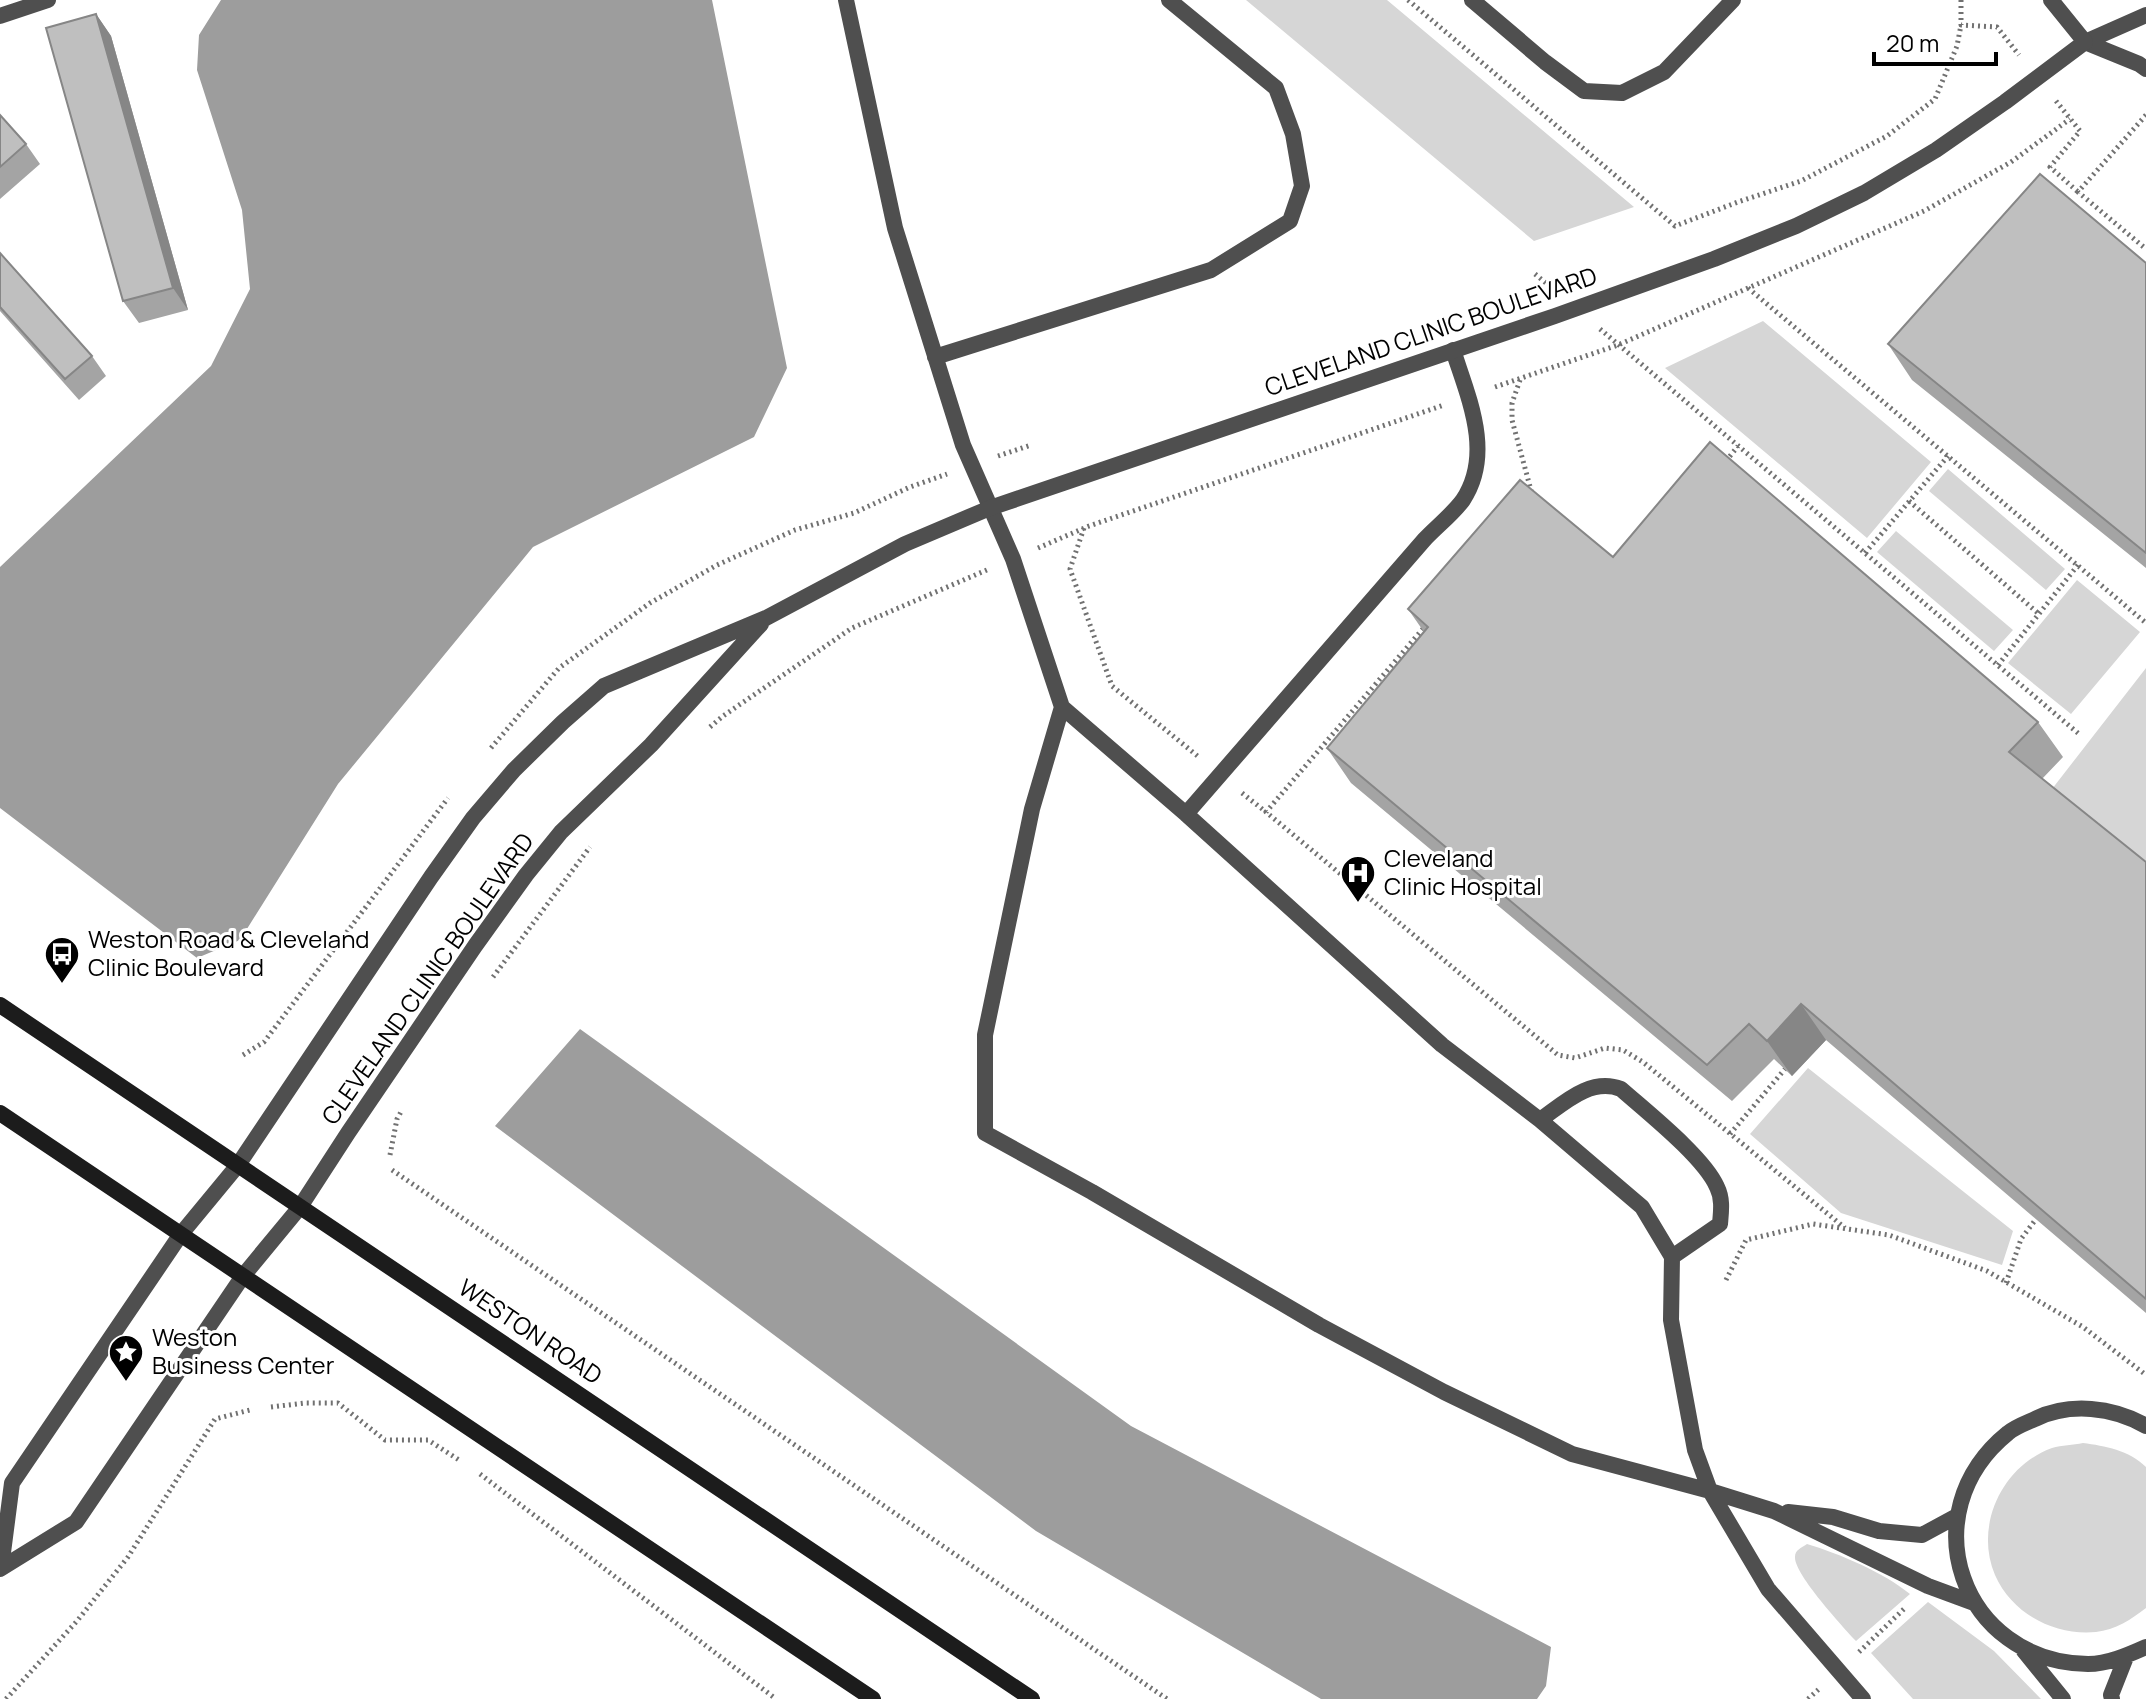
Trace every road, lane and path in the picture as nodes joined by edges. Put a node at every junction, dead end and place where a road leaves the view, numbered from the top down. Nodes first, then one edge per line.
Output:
1 (48, 0) edge
2 (846, 0) edge
3 (1169, 0) edge
4 (1408, 0) edge
5 (1472, 0) edge
6 (1733, 0) edge
7 (2051, 0) edge
8 (2146, 15) edge
9 (0, 16) edge
10 (1961, 25) dead end
11 (2085, 42) junction
12 (2146, 69) edge
13 (2146, 115) edge
14 (2070, 119) dead end
15 (2146, 249) edge
16 (1535, 274) dead end
17 (1748, 288) junction
18 (1576, 308) junction
19 (1618, 345) junction
20 (1453, 350) junction
21 (935, 357) junction
22 (1520, 379) junction
23 (1468, 396) junction
24 (1738, 446) junction
25 (1948, 456) junction
26 (1718, 470) edge
27 (1534, 499) edge
28 (1909, 501) junction
29 (990, 508) junction
30 (1084, 528) junction
31 (1865, 553) junction
32 (1013, 559) junction
33 (2078, 565) junction
34 (2039, 614) junction
35 (766, 618) junction
36 (1431, 619) edge
37 (2146, 623) edge
38 (1998, 665) junction
39 (1062, 707) junction
40 (2079, 734) dead end
41 (701, 736) dead end
42 (1220, 774) junction
43 (1266, 812) junction
44 (1186, 814) junction
45 (592, 845) dead end
46 (487, 985) dead end
47 (0, 1005) edge
48 (1785, 1069) edge
49 (403, 1108) dead end
50 (0, 1113) edge
51 (1540, 1120) junction
52 (1730, 1134) junction
53 (390, 1155) dead end
54 (238, 1165) junction
55 (392, 1170) dead end
56 (300, 1207) junction
57 (2036, 1219) edge
58 (1845, 1228) junction
59 (181, 1234) junction
60 (1672, 1257) junction
61 (243, 1276) junction
62 (1726, 1280) dead end
63 (2006, 1283) junction
64 (2146, 1375) edge
65 (271, 1407) dead end
66 (250, 1410) dead end
67 (2146, 1426) edge
68 (462, 1462) dead end
69 (474, 1469) dead end
70 (1710, 1491) junction
71 (1774, 1511) junction
72 (1957, 1516) junction
73 (0, 1569) edge
74 (1928, 1586) junction
75 (1974, 1603) junction
76 (2021, 1647) junction
77 (2146, 1647) edge
78 (2126, 1657) junction
79 (1839, 1671) junction
80 (6, 1699) edge
81 (776, 1699) edge
82 (873, 1699) edge
83 (1032, 1699) edge
84 (1167, 1699) edge
85 (1808, 1699) edge
86 (1863, 1699) edge
87 (2063, 1699) edge
88 (2112, 1699) edge

1 - 9 street
2 - 21 street
3 - 21 street
4 - 10 path
5 - 6 street
7 - 11 street
8 - 11 street, CLEVELAND CLINIC BOULEVARD
11 - 12 street
11 - 18 street, CLEVELAND CLINIC BOULEVARD
13 - 15 path
14 - 17 path
16 - 18 path
17 - 19 path
17 - 25 path
18 - 19 path
18 - 20 street, CLEVELAND CLINIC BOULEVARD
19 - 22 path
19 - 24 path
20 - 23 street
20 - 29 street, CLEVELAND CLINIC BOULEVARD
21 - 29 street
22 - 23 path
22 - 27 path
23 - 30 path
23 - 42 street
24 - 26 path
24 - 31 path
25 - 28 path
25 - 33 path
28 - 31 path
28 - 34 path
29 - 32 street
29 - 35 street, CLEVELAND CLINIC BOULEVARD
30 - 32 path
30 - 42 path
31 - 38 path
32 - 39 street
32 - 41 path
33 - 34 path
33 - 37 path
34 - 38 path
35 - 54 street, CLEVELAND CLINIC BOULEVARD
35 - 56 street, CLEVELAND CLINIC BOULEVARD
36 - 43 path
38 - 40 path
39 - 44 street
39 - 70 street
42 - 43 path
42 - 44 street
43 - 52 path
44 - 51 street
45 - 46 path
47 - 54 main road, WESTON ROAD
48 - 52 path
49 - 53 path
50 - 59 main road
51 - 60 street
51 - 60 street
52 - 58 path
54 - 56 main road, WESTON ROAD
54 - 59 street, CLEVELAND CLINIC BOULEVARD
55 - 84 path
56 - 61 street, CLEVELAND CLINIC BOULEVARD
56 - 83 main road, WESTON ROAD
57 - 63 path
58 - 62 path
58 - 63 path
59 - 61 main road
59 - 73 street, CLEVELAND CLINIC BOULEVARD
60 - 70 street
61 - 73 street, CLEVELAND CLINIC BOULEVARD
61 - 82 main road
63 - 64 path
65 - 68 path
66 - 80 path
67 - 72 street
69 - 81 path
70 - 71 street
70 - 79 street
71 - 72 street
71 - 74 street
72 - 75 street
74 - 75 street
74 - 79 path
75 - 76 street
76 - 78 street
76 - 87 street
77 - 78 street
78 - 88 street
79 - 85 path
79 - 86 street

